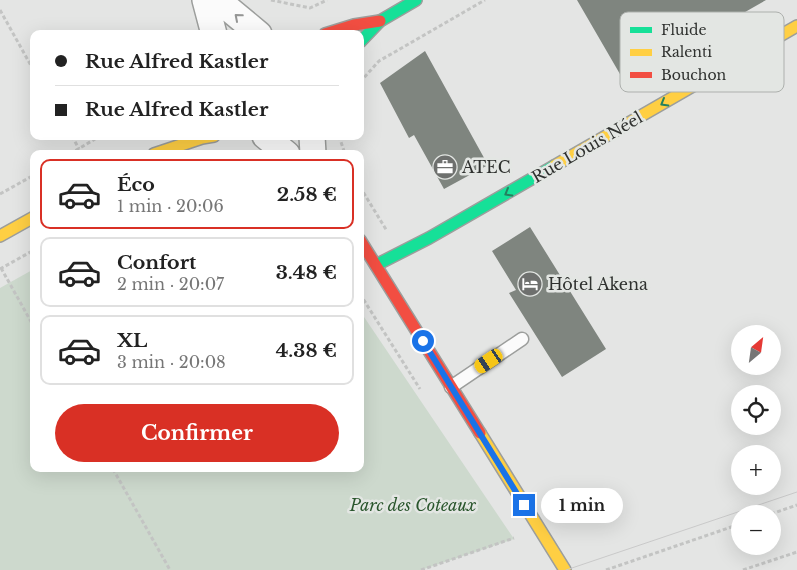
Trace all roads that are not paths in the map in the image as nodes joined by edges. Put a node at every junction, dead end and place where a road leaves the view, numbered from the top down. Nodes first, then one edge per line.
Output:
1 (205, 0) edge
2 (218, 0) edge
3 (416, 0) edge
4 (380, 21) junction
5 (797, 26) edge
6 (213, 30) edge
7 (253, 30) edge
8 (338, 30) edge
9 (784, 33) edge
10 (364, 38) edge
11 (682, 92) edge
12 (193, 140) edge
13 (270, 140) edge
14 (155, 148) edge
15 (282, 150) edge
16 (30, 219) edge
17 (0, 236) edge
18 (364, 246) edge
19 (376, 265) junction
20 (522, 339) dead end
21 (451, 387) junction
22 (565, 570) edge

1 - 6 street
7 -> 2 street
3 - 4 street
4 - 8 street
4 - 10 street
5 -> 9 street, Rue Louis Néel
11 -> 19 street, Rue Louis Néel
12 - 14 street
13 - 15 street
16 - 17 street
18 - 19 street
19 - 21 street
20 - 21 lane
21 - 22 street

